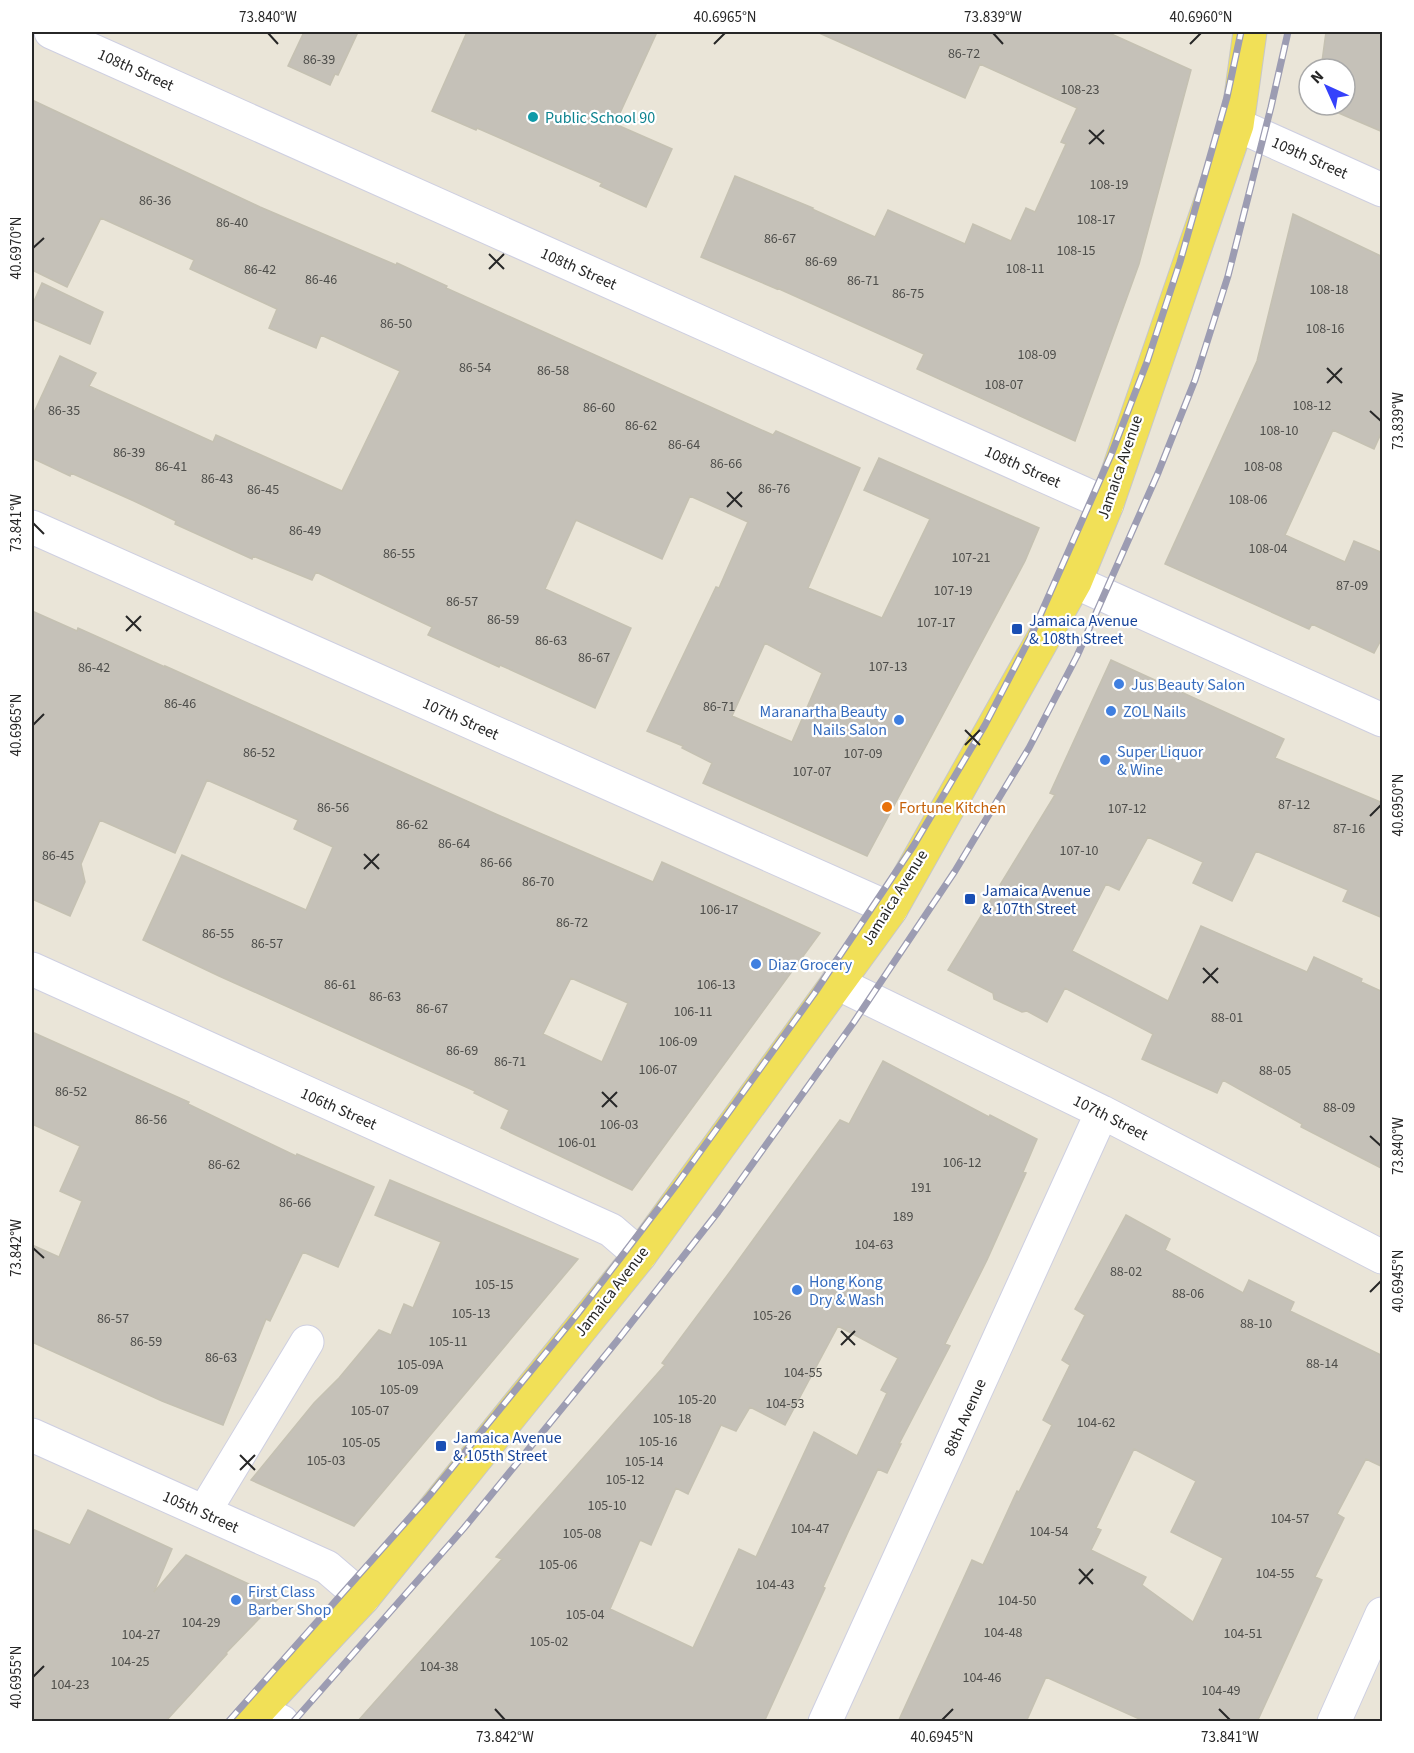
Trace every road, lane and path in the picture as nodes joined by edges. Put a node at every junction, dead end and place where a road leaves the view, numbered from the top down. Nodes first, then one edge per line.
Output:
1 (51, 32) edge
2 (1244, 34) edge
3 (1237, 125) junction
4 (1383, 190) edge
5 (1107, 504) junction
6 (32, 527) edge
7 (1075, 582) junction
8 (1383, 720) edge
9 (891, 909) junction
10 (32, 969) edge
11 (837, 983) junction
12 (1102, 1112) junction
13 (640, 1256) junction
14 (1383, 1257) edge
15 (307, 1342) dead end
16 (32, 1435) edge
17 (204, 1512) junction
18 (363, 1598) junction
19 (1383, 1614) edge
20 (262, 1718) edge
21 (825, 1722) edge
22 (1334, 1722) edge

1 - 5 street, 108th Street
2 - 3 main road, Jamaica Avenue
3 - 4 street, 109th Street
3 - 5 main road, Jamaica Avenue
5 - 7 main road, Jamaica Avenue
6 - 9 street, 107th Street
7 - 8 street
7 - 9 main road, Jamaica Avenue
9 - 11 main road, Jamaica Avenue
10 - 13 street, 106th Street
11 - 12 street, 107th Street
11 - 13 main road, Jamaica Avenue
12 - 14 street, 107th Street
12 - 21 street, 88th Avenue
13 - 18 main road, Jamaica Avenue
15 - 17 street
16 - 17 street, 105th Street
17 - 18 street, 105th Street
18 - 20 main road, Jamaica Avenue
19 - 22 street

